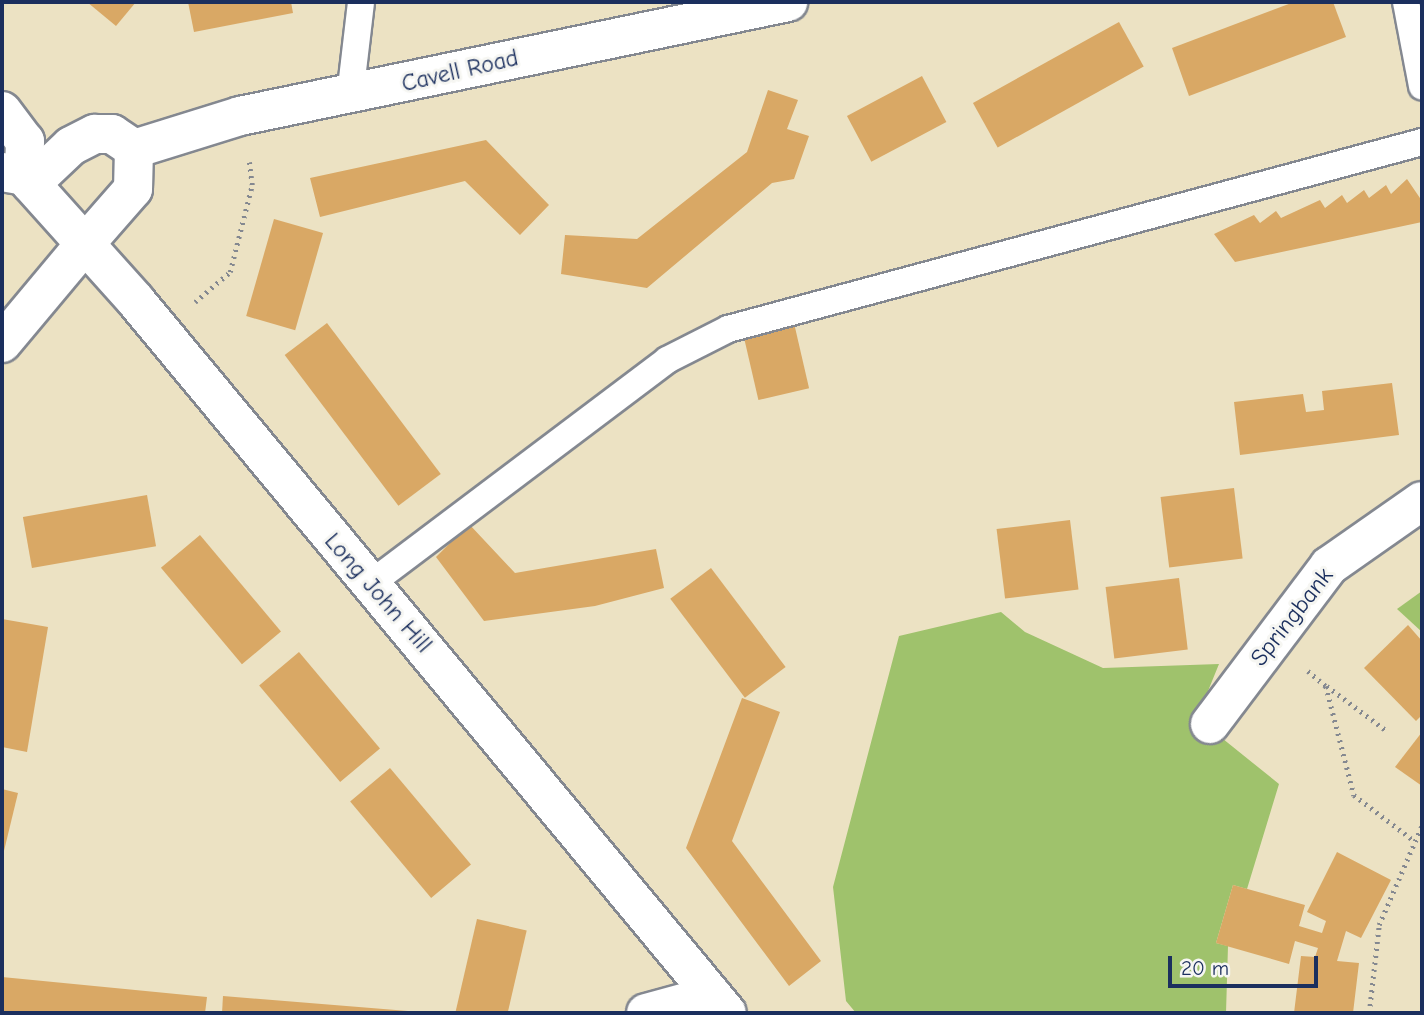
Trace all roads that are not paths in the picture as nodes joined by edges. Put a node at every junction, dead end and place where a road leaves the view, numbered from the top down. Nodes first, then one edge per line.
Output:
1 (361, 2) edge
2 (788, 2) edge
3 (1406, 2) edge
4 (1422, 86) edge
5 (350, 96) junction
6 (2, 111) edge
7 (1422, 142) edge
8 (134, 149) junction
9 (19, 177) edge
10 (84, 245) junction
11 (2, 343) edge
12 (1422, 501) edge
13 (370, 584) junction
14 (1210, 724) dead end
15 (719, 1004) edge
16 (646, 1013) edge

1 - 5 lane
2 - 5 street, Cavell Road
3 - 4 lane
5 - 8 street, Cavell Road
6 - 9 street
7 - 13 lane
8 - 9 street
8 - 10 street
9 - 10 street, Long John Hill
10 - 11 street
10 - 13 street, Long John Hill
12 - 14 street, Springbank
13 - 15 street, Long John Hill
15 - 16 street

